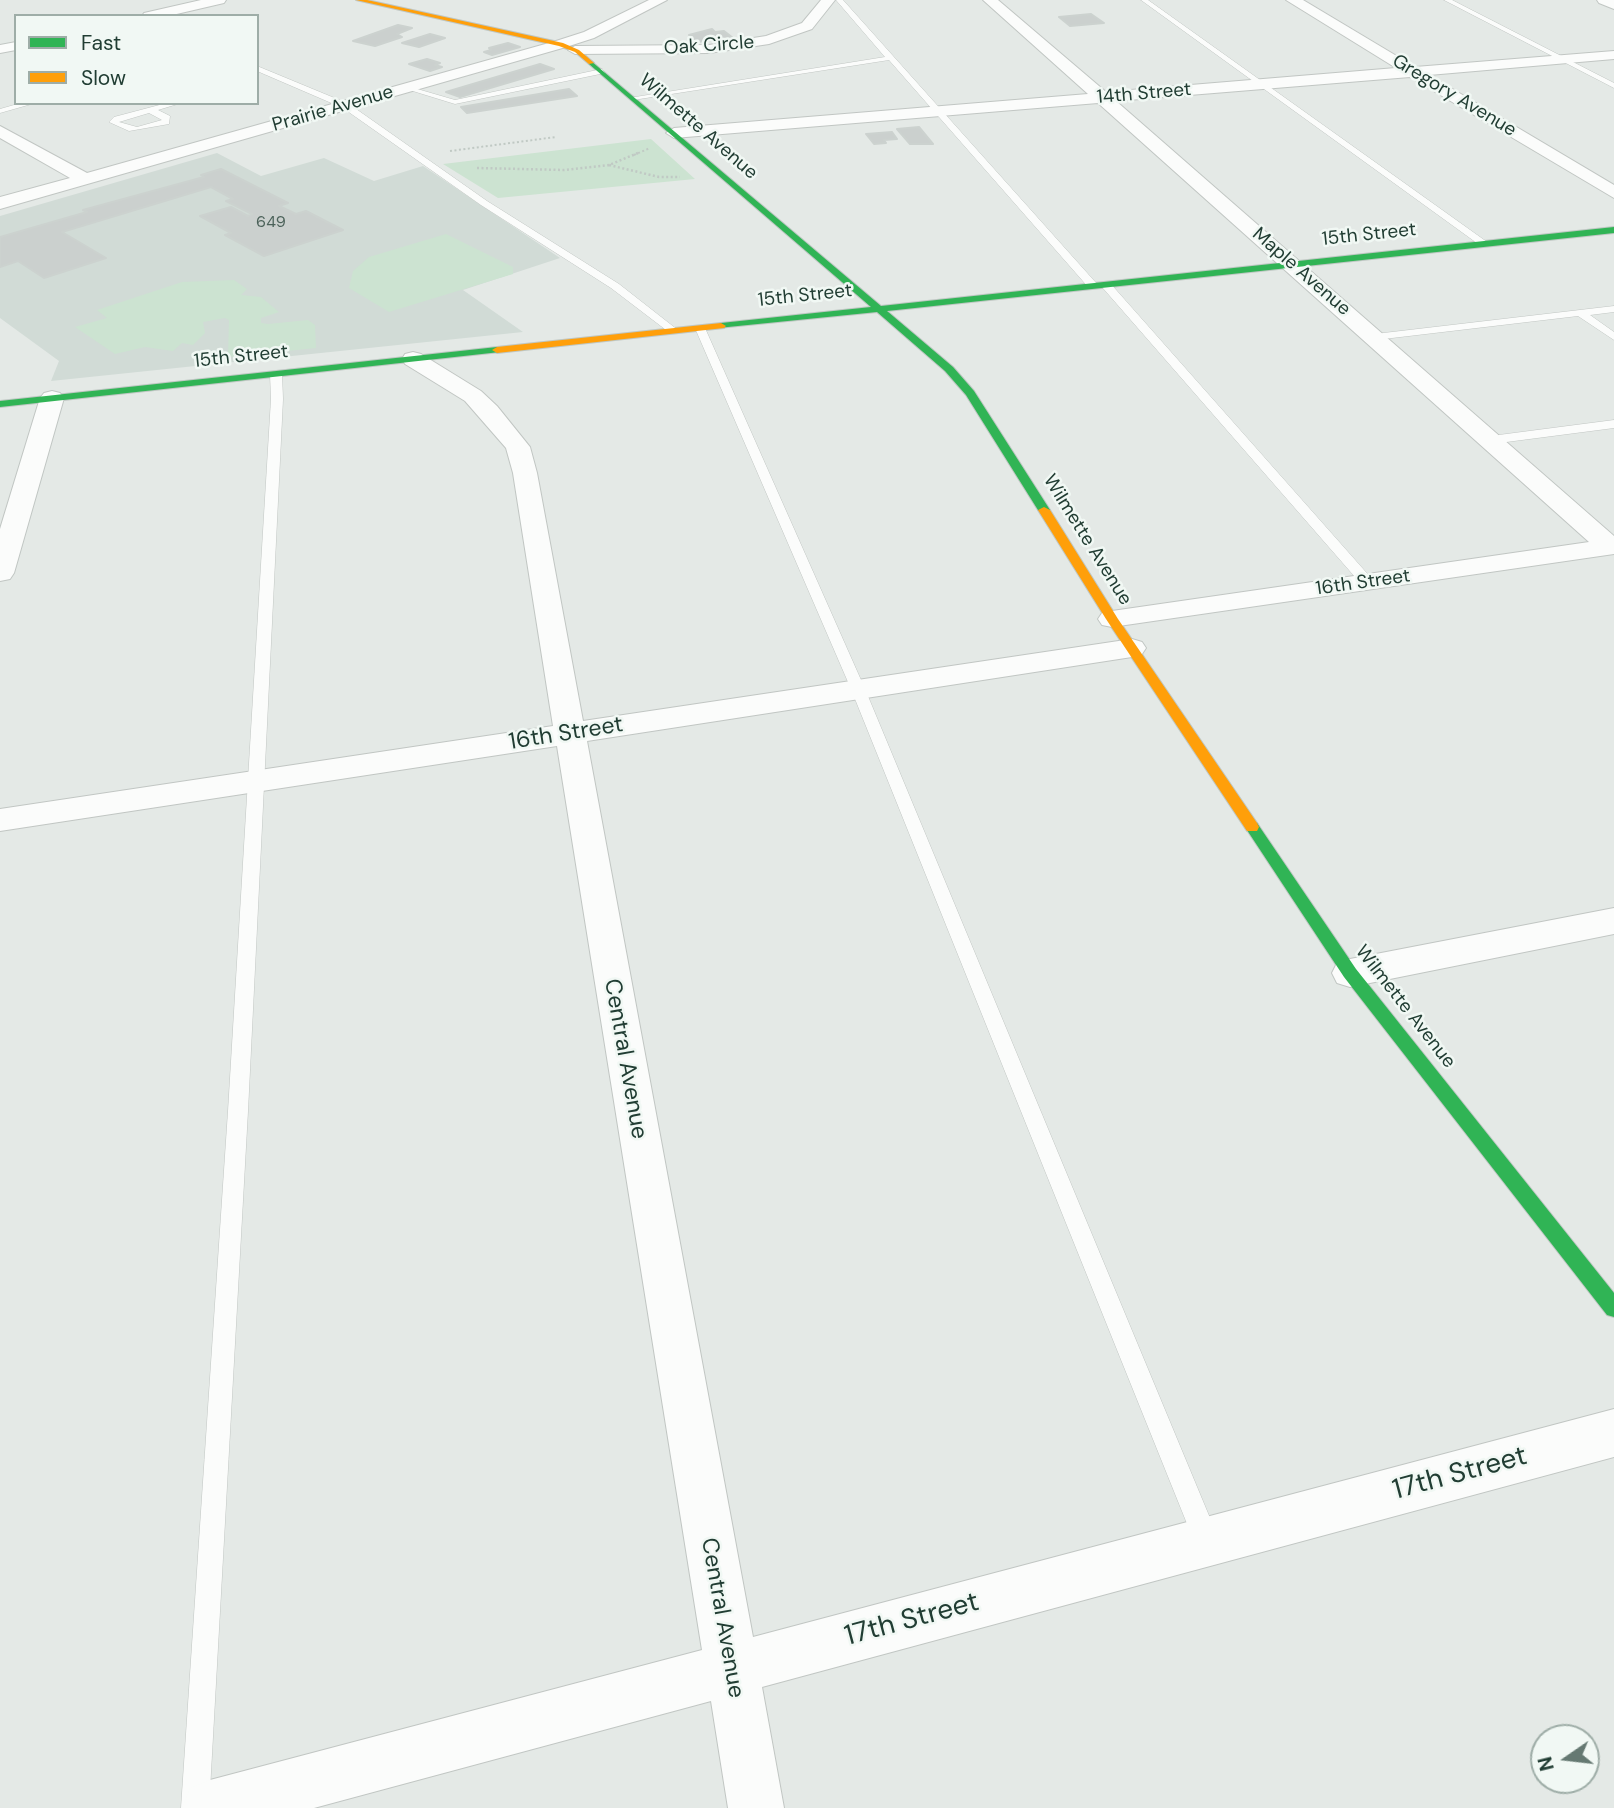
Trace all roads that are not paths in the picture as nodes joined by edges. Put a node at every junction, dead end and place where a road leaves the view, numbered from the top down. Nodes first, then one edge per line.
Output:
1 (219, 0) edge
2 (359, 0) edge
3 (660, 0) edge
4 (828, 0) edge
5 (839, 0) edge
6 (990, 0) edge
7 (1144, 0) edge
8 (1293, 0) edge
9 (1447, 0) edge
10 (1604, 0) edge
11 (1614, 5) edge
12 (158, 14) edge
13 (568, 47) junction
14 (1614, 55) edge
15 (890, 58) junction
16 (1561, 59) junction
17 (259, 69) edge
18 (602, 71) junction
19 (1412, 71) junction
20 (279, 77) junction
21 (268, 80) dead end
22 (1260, 84) junction
23 (1614, 86) edge
24 (407, 88) junction
25 (1101, 97) junction
26 (633, 98) junction
27 (23, 105) edge
28 (169, 105) edge
29 (345, 106) junction
30 (150, 110) junction
31 (0, 111) edge
32 (938, 111) junction
33 (0, 131) edge
34 (674, 133) junction
35 (85, 179) junction
36 (1614, 193) edge
37 (0, 203) edge
38 (1614, 230) edge
39 (1484, 244) junction
40 (1293, 264) junction
41 (1100, 285) junction
42 (876, 309) junction
43 (1614, 309) edge
44 (1580, 313) junction
45 (699, 328) junction
46 (674, 331) junction
47 (1375, 337) junction
48 (1614, 337) edge
49 (413, 359) junction
50 (276, 374) junction
51 (51, 398) junction
52 (0, 404) edge
53 (1614, 424) edge
54 (1490, 440) junction
55 (1612, 546) edge
56 (0, 573) edge
57 (1367, 582) junction
58 (1112, 619) junction
59 (1132, 648) junction
60 (858, 689) junction
61 (568, 734) junction
62 (255, 781) junction
63 (0, 820) edge
64 (1614, 921) edge
65 (1350, 973) junction
66 (1614, 1308) edge
67 (1614, 1433) edge
68 (1207, 1542) junction
69 (731, 1668) junction
70 (195, 1808) edge
71 (210, 1808) edge
72 (756, 1808) edge

1 - 12 street
2 - 13 street, Wilmette Avenue
3 - 13 street, Prairie Avenue
4 - 13 street, Oak Circle
5 - 15 lane
6 - 25 street, Maple Avenue
7 - 22 lane
8 - 19 street, Gregory Avenue
9 - 16 lane
10 - 11 street
13 - 18 street, Wilmette Avenue
13 - 24 street, Prairie Avenue
14 - 16 street, 14th Street
15 - 26 lane
15 - 32 lane
16 - 19 street, 14th Street
16 - 23 lane
17 - 20 lane
18 - 24 lane
18 - 26 street, Wilmette Avenue
19 - 22 street, 14th Street
19 - 36 street, Gregory Avenue
20 - 21 lane
20 - 29 lane
22 - 25 street, 14th Street
22 - 39 lane
24 - 29 street, Prairie Avenue
25 - 32 street, 14th Street
25 - 40 street, Maple Avenue
26 - 34 street, Wilmette Avenue
27 - 31 lane
28 - 30 lane
29 - 35 street, Prairie Avenue
29 - 46 lane
30 - 30 lane
32 - 34 street, 14th Street
32 - 41 lane
33 - 35 street
34 - 42 street, Wilmette Avenue
35 - 37 street, Prairie Avenue
38 - 39 street, 15th Street
39 - 40 street, 15th Street
40 - 41 street, 15th Street
40 - 47 street, Maple Avenue
41 - 42 street, 15th Street
41 - 57 lane
42 - 45 street, 15th Street
42 - 58 street, Wilmette Avenue
43 - 44 lane
44 - 47 lane
44 - 48 lane
45 - 46 street, 15th Street
45 - 60 lane
46 - 49 street, 15th Street
47 - 54 street, Maple Avenue
49 - 50 street, 15th Street
49 - 61 street, Central Avenue
50 - 51 street, 15th Street
50 - 62 lane
51 - 52 street, 15th Street
51 - 56 street
53 - 54 lane
54 - 55 street, Maple Avenue
55 - 57 street, 16th Street
57 - 58 street, 16th Street
58 - 59 street, Wilmette Avenue
59 - 60 street, 16th Street
59 - 65 street, Wilmette Avenue
60 - 61 street, 16th Street
60 - 68 lane
61 - 62 street, 16th Street
61 - 69 street, Central Avenue
62 - 63 street, 16th Street
62 - 70 lane
64 - 65 street
65 - 66 street, Wilmette Avenue
67 - 68 street, 17th Street
68 - 69 street, 17th Street
69 - 71 street, 17th Street
69 - 72 street, Central Avenue

